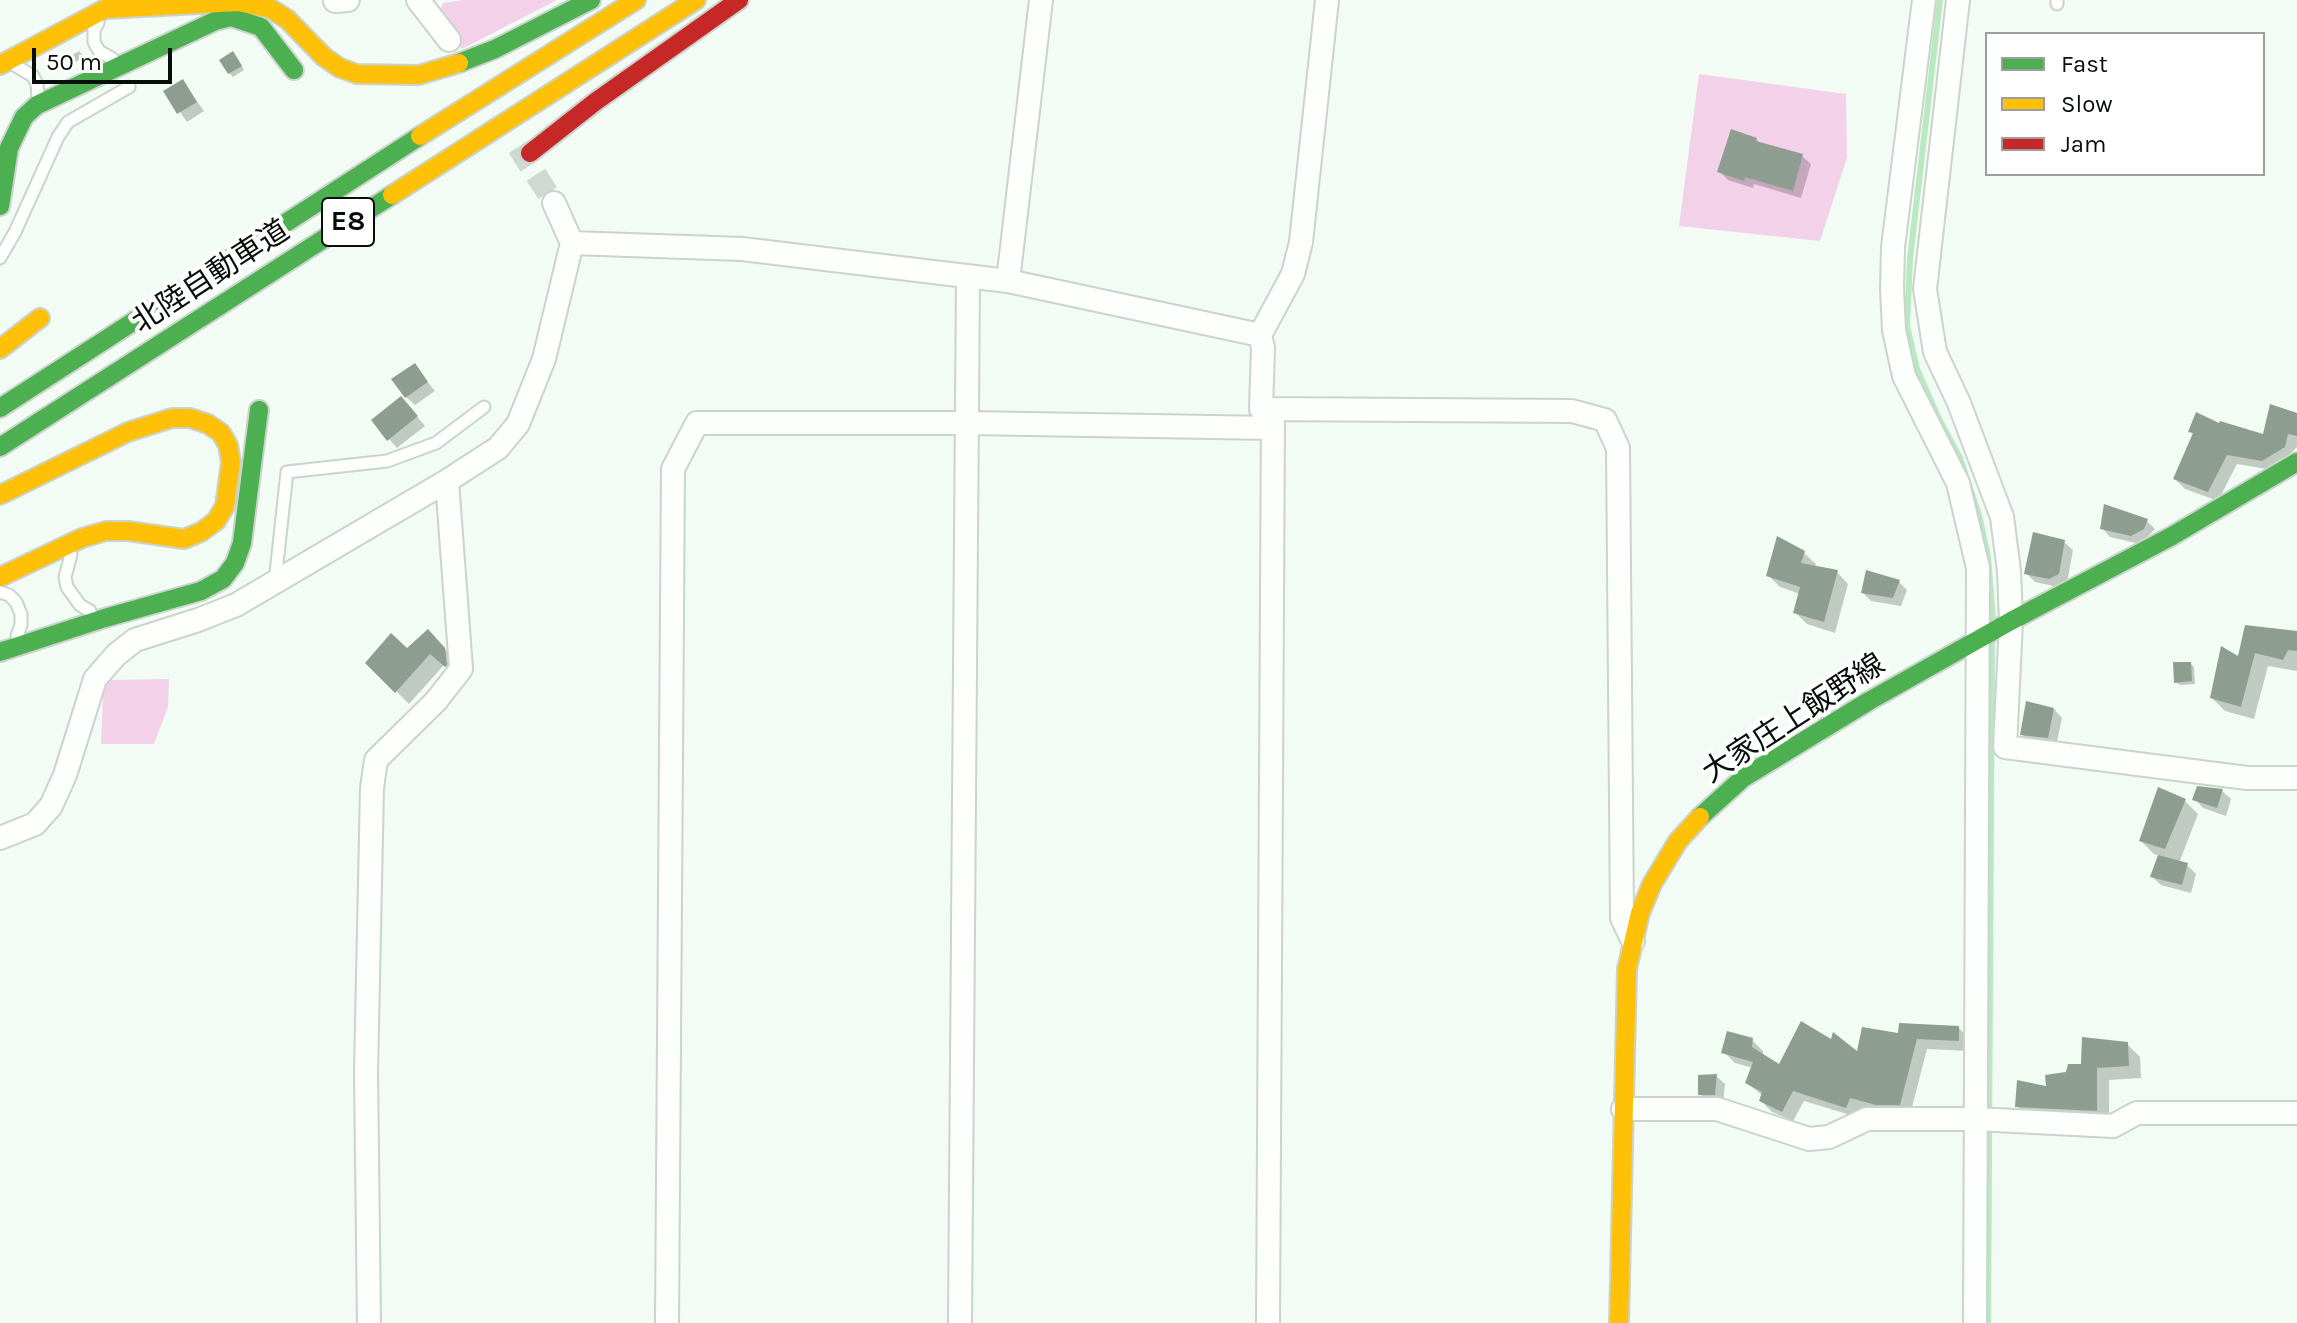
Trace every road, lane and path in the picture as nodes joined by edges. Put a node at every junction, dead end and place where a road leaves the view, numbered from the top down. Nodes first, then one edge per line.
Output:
1 (348, 0) edge
2 (418, 0) edge
3 (591, 0) edge
4 (636, 0) edge
5 (696, 0) edge
6 (739, 0) edge
7 (1041, 0) edge
8 (1327, 0) edge
9 (1924, 0) edge
10 (1958, 0) edge
11 (335, 1) edge
12 (123, 7) junction
13 (271, 37) junction
14 (449, 40) dead end
15 (129, 61) junction
16 (0, 65) edge
17 (294, 70) dead end
18 (272, 73) dead end
19 (129, 87) dead end
20 (37, 105) junction
21 (530, 153) dead end
22 (554, 203) tunnel mouth
23 (0, 206) edge
24 (572, 243) junction
25 (0, 258) edge
26 (968, 277) junction
27 (1008, 281) junction
28 (40, 318) dead end
29 (1260, 335) junction
30 (0, 349) edge
31 (484, 407) dead end
32 (0, 408) edge
33 (259, 410) dead end
34 (280, 414) dead end
35 (1274, 419) junction
36 (967, 423) junction
37 (0, 447) edge
38 (254, 447) junction
39 (2297, 462) edge
40 (447, 481) junction
41 (0, 495) edge
42 (82, 538) junction
43 (0, 577) edge
44 (275, 582) junction
45 (0, 592) edge
46 (105, 618) junction
47 (2008, 623) junction
48 (1981, 638) junction
49 (1, 652) edge
50 (1977, 745) junction
51 (2005, 747) junction
52 (2297, 778) edge
53 (0, 838) edge
54 (1633, 941) junction
55 (1623, 1109) junction
56 (2297, 1113) edge
57 (1976, 1119) junction
58 (369, 1323) edge
59 (667, 1323) edge
60 (960, 1323) edge
61 (1268, 1323) edge
62 (1619, 1323) edge
63 (1975, 1323) edge

1 - 11 street
2 - 14 street
3 - 12 main road
4 - 32 main road, 北陸自動車道 / E8
5 - 37 main road, 北陸自動車道 / E8
6 - 21 main road
7 - 27 street
8 - 29 street
9 - 48 street
10 - 47 street
12 - 15 lane
12 - 16 main road
13 - 15 main road
13 - 17 main road
13 - 18 main road
15 - 20 main road
16 - 20 lane
19 - 25 lane
20 - 23 main road
22 - 24 street
24 - 26 street
24 - 40 street
26 - 27 street
26 - 36 street
27 - 29 street
28 - 30 main road
29 - 35 street
31 - 44 lane
33 - 38 main road
34 - 38 main road
35 - 36 street
35 - 54 street
35 - 61 street
36 - 59 street
36 - 60 street
38 - 46 main road
39 - 47 main road, 大家庄上飯野線
40 - 44 street
40 - 58 street
41 - 42 main road
42 - 43 main road
42 - 46 lane
44 - 53 street
45 - 49 lane
46 - 49 main road
47 - 48 main road, 大家庄上飯野線
47 - 51 street
48 - 50 street
48 - 54 main road, 大家庄上飯野線
50 - 51 street
50 - 57 street
51 - 52 street
54 - 55 main road, 大家庄上飯野線
55 - 57 street
55 - 62 main road, 大家庄上飯野線
56 - 57 street
57 - 63 street

